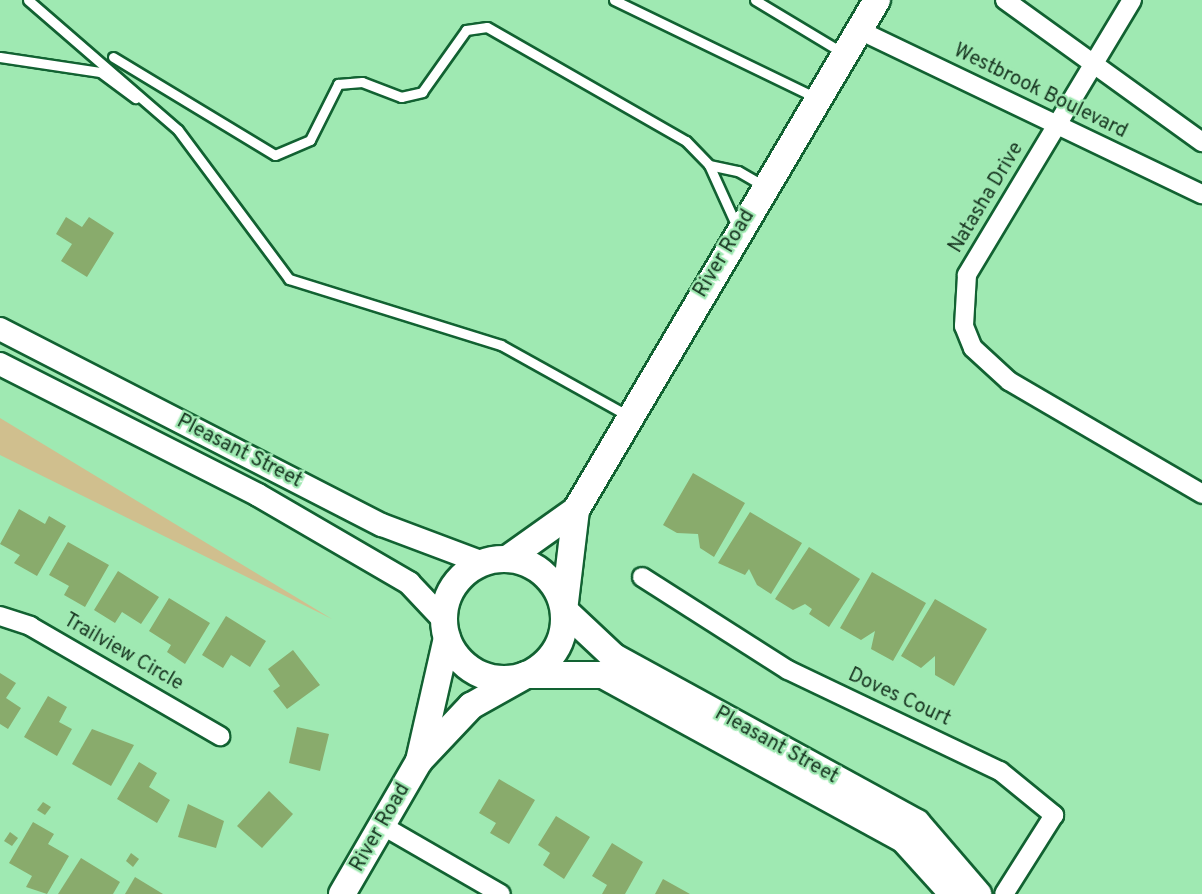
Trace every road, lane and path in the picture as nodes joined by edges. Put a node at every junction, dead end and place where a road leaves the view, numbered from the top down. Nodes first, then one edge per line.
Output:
1 (28, 0) edge
2 (614, 0) edge
3 (755, 0) edge
4 (877, 0) edge
5 (1005, 0) edge
6 (1132, 0) edge
7 (859, 30) junction
8 (845, 54) junction
9 (0, 57) edge
10 (113, 57) dead end
11 (1094, 63) junction
12 (819, 99) junction
13 (1057, 125) junction
14 (178, 130) junction
15 (1202, 142) edge
16 (709, 165) junction
17 (766, 188) junction
18 (1202, 194) edge
19 (739, 231) junction
20 (0, 329) edge
21 (0, 364) edge
22 (627, 416) junction
23 (1202, 494) edge
24 (576, 510) junction
25 (495, 561) junction
26 (642, 577) dead end
27 (564, 610) junction
28 (0, 616) edge
29 (445, 628) junction
30 (525, 675) junction
31 (220, 736) dead end
32 (419, 761) junction
33 (383, 826) junction
34 (342, 894) edge
35 (501, 894) edge
36 (953, 894) edge
37 (978, 894) edge
38 (1004, 894) edge

1 - 14 lane
2 - 12 lane
3 - 8 lane
4 - 7 main road, River Road
5 - 11 street, Westbrook Boulevard
6 - 11 street, Natasha Drive
7 - 8 main road, River Road
7 - 13 street, Westbrook Boulevard
8 - 12 main road, River Road
9 - 14 lane
10 - 16 lane
11 - 13 street, Natasha Drive
11 - 15 street, Westbrook Boulevard
12 - 17 main road, River Road
13 - 18 street, Westbrook Boulevard
13 - 23 street, Natasha Drive
14 - 22 lane
16 - 17 lane
16 - 19 lane
17 - 19 main road, River Road
19 - 22 main road, River Road
20 - 25 street, Pleasant Street
21 - 29 street, Pleasant Street
22 - 24 main road, River Road
24 - 25 main road, River Road
24 - 27 main road, River Road
25 - 27 main road
25 - 29 main road
26 - 38 street, Doves Court
27 - 30 main road
27 - 37 main road, Pleasant Street
28 - 31 street, Trailview Circle
29 - 30 main road
29 - 32 main road, River Road
30 - 32 main road, River Road
30 - 36 main road, Pleasant Street
32 - 33 main road, River Road
33 - 34 main road, River Road
33 - 35 street

